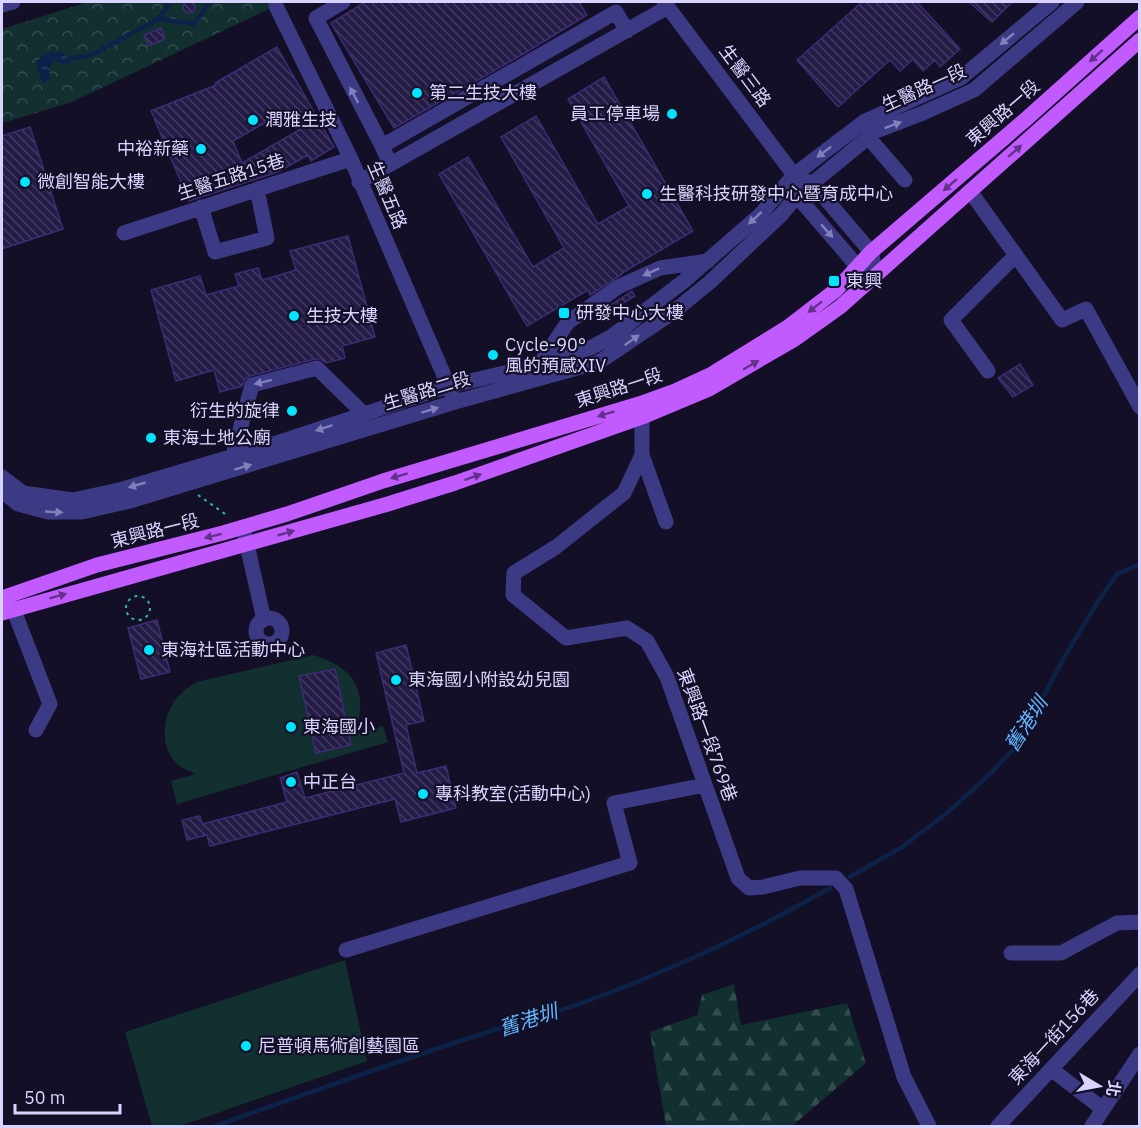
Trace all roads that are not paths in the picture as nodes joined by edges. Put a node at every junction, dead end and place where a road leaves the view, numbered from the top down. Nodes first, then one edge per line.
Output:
1 (13, 2) edge
2 (343, 2) edge
3 (1052, 2) edge
4 (1077, 2) edge
5 (666, 4) edge
6 (2, 5) edge
7 (276, 6) dead end
8 (613, 7) edge
9 (1140, 17) edge
10 (627, 31) junction
11 (1140, 40) edge
12 (868, 137) junction
13 (382, 146) junction
14 (350, 157) junction
15 (390, 164) junction
16 (794, 175) junction
17 (905, 180) dead end
18 (359, 182) junction
19 (813, 184) junction
20 (257, 189) junction
21 (970, 190) junction
22 (797, 196) junction
23 (201, 207) junction
24 (123, 233) dead end
25 (872, 252) junction
26 (1016, 255) junction
27 (708, 261) junction
28 (858, 267) junction
29 (876, 273) junction
30 (539, 365) junction
31 (988, 371) dead end
32 (449, 386) junction
33 (455, 402) junction
34 (1140, 407) edge
35 (641, 410) junction
36 (364, 414) junction
37 (642, 455) junction
38 (233, 456) junction
39 (2, 477) edge
40 (2, 491) edge
41 (666, 522) dead end
42 (243, 527) junction
43 (247, 543) junction
44 (5, 606) edge
45 (264, 620) dead end
46 (36, 730) dead end
47 (705, 785) junction
48 (1140, 922) edge
49 (346, 950) dead end
50 (1011, 953) dead end
51 (1140, 974) edge
52 (1140, 1054) edge
53 (1051, 1069) junction
54 (1103, 1109) junction
55 (929, 1126) edge
56 (998, 1126) edge
57 (1092, 1126) edge

1 - 6 street
13 -> 2 street
3 -> 16 street, 生醫路一段
12 -> 4 street, 生醫路一段
5 - 10 street
5 - 16 street, 生醫三路
7 - 14 street, 生醫五路
8 - 10 street
8 - 13 street
9 -> 25 main road, 東興路一段
10 - 15 street
21 -> 11 main road, 東興路一段
12 - 17 street
12 - 19 street, 生醫路一段
13 - 15 street
14 - 18 street, 生醫五路
14 - 20 street, 生醫五路15巷
15 - 18 street
16 - 19 street
16 - 22 street
16 -> 27 street, 生醫路二段
18 - 32 street, 生醫五路
19 - 22 street, 生醫路二段
19 - 25 street
20 - 23 street, 生醫五路15巷
20 - 23 street
21 - 26 street
21 - 29 main road, 東興路一段
22 -> 28 street
33 -> 22 street, 生醫路二段
23 - 24 street, 生醫五路15巷
25 - 28 main road, 東興路一段
25 - 29 street
26 - 31 street
26 - 34 street
27 - 30 street, 生醫路二段
27 -> 30 street
28 - 29 street
28 -> 35 main road, 東興路一段
35 -> 29 main road, 東興路一段
30 - 32 street, 生醫路二段
32 - 33 street, 生醫五路
32 - 36 street, 生醫路二段
40 -> 33 street, 生醫路二段
35 - 37 street, 東興路一段769巷
35 -> 42 main road, 東興路一段
43 -> 35 main road, 東興路一段
36 -> 38 street, 生醫路二段
36 -> 38 street
37 - 41 street
37 - 47 street, 東興路一段769巷
38 -> 39 street, 生醫路二段
42 - 43 street
42 -> 44 main road, 東興路一段
44 -> 43 main road, 東興路一段
43 - 45 street
44 - 46 street
47 - 49 street
47 - 55 street, 東興路一段769巷
48 - 50 street
51 - 53 street, 東海一街156巷
52 - 54 street
53 - 54 street
53 - 56 street, 東海一街156巷
54 - 57 street

